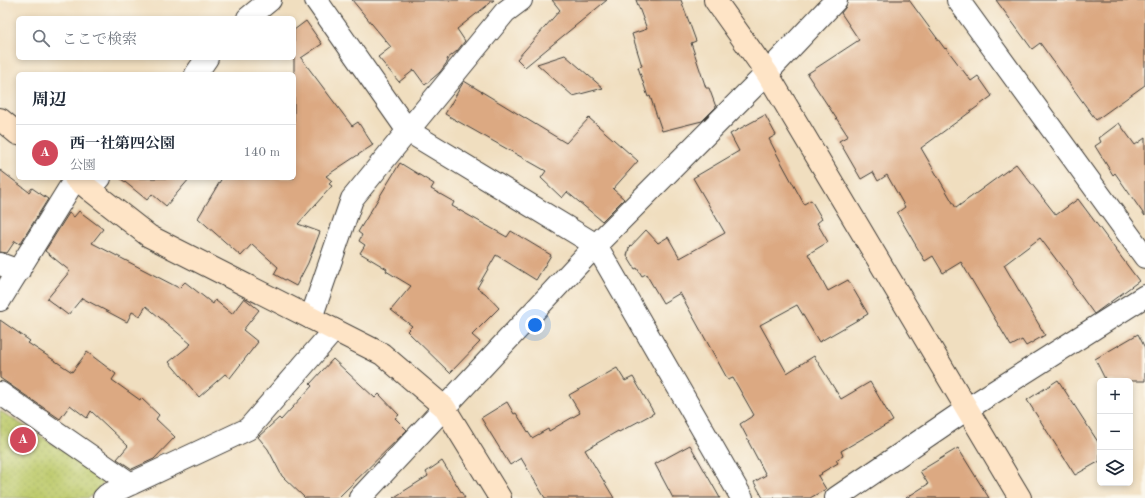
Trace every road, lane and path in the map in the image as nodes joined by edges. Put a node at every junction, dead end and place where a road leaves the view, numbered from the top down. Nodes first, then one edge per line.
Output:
1 (270, 0) edge
2 (316, 0) edge
3 (715, 0) edge
4 (836, 0) edge
5 (958, 0) edge
6 (507, 4) edge
7 (250, 16) edge
8 (206, 60) edge
9 (197, 72) edge
10 (767, 73) junction
11 (0, 119) edge
12 (408, 131) junction
13 (16, 132) edge
14 (85, 181) edge
15 (596, 245) junction
16 (1145, 257) edge
17 (10, 267) edge
18 (1145, 296) edge
19 (0, 300) edge
20 (311, 318) junction
21 (334, 330) junction
22 (0, 393) edge
23 (444, 407) junction
24 (967, 409) junction
25 (131, 484) junction
26 (104, 498) edge
27 (360, 498) edge
28 (500, 498) edge
29 (742, 498) edge
30 (836, 498) edge
31 (1020, 498) edge

1 - 7 street
2 - 12 street
3 - 10 street
4 - 10 street
5 - 16 street
6 - 12 street
8 - 9 street
10 - 15 street
10 - 24 street
11 - 13 street
12 - 15 street
12 - 20 street
14 - 17 street
14 - 20 street
15 - 23 street
15 - 29 street
17 - 19 street
18 - 24 street
20 - 21 street
21 - 23 street
21 - 25 street
22 - 25 street
23 - 27 street
23 - 28 street
24 - 30 street
24 - 31 street
25 - 26 street

